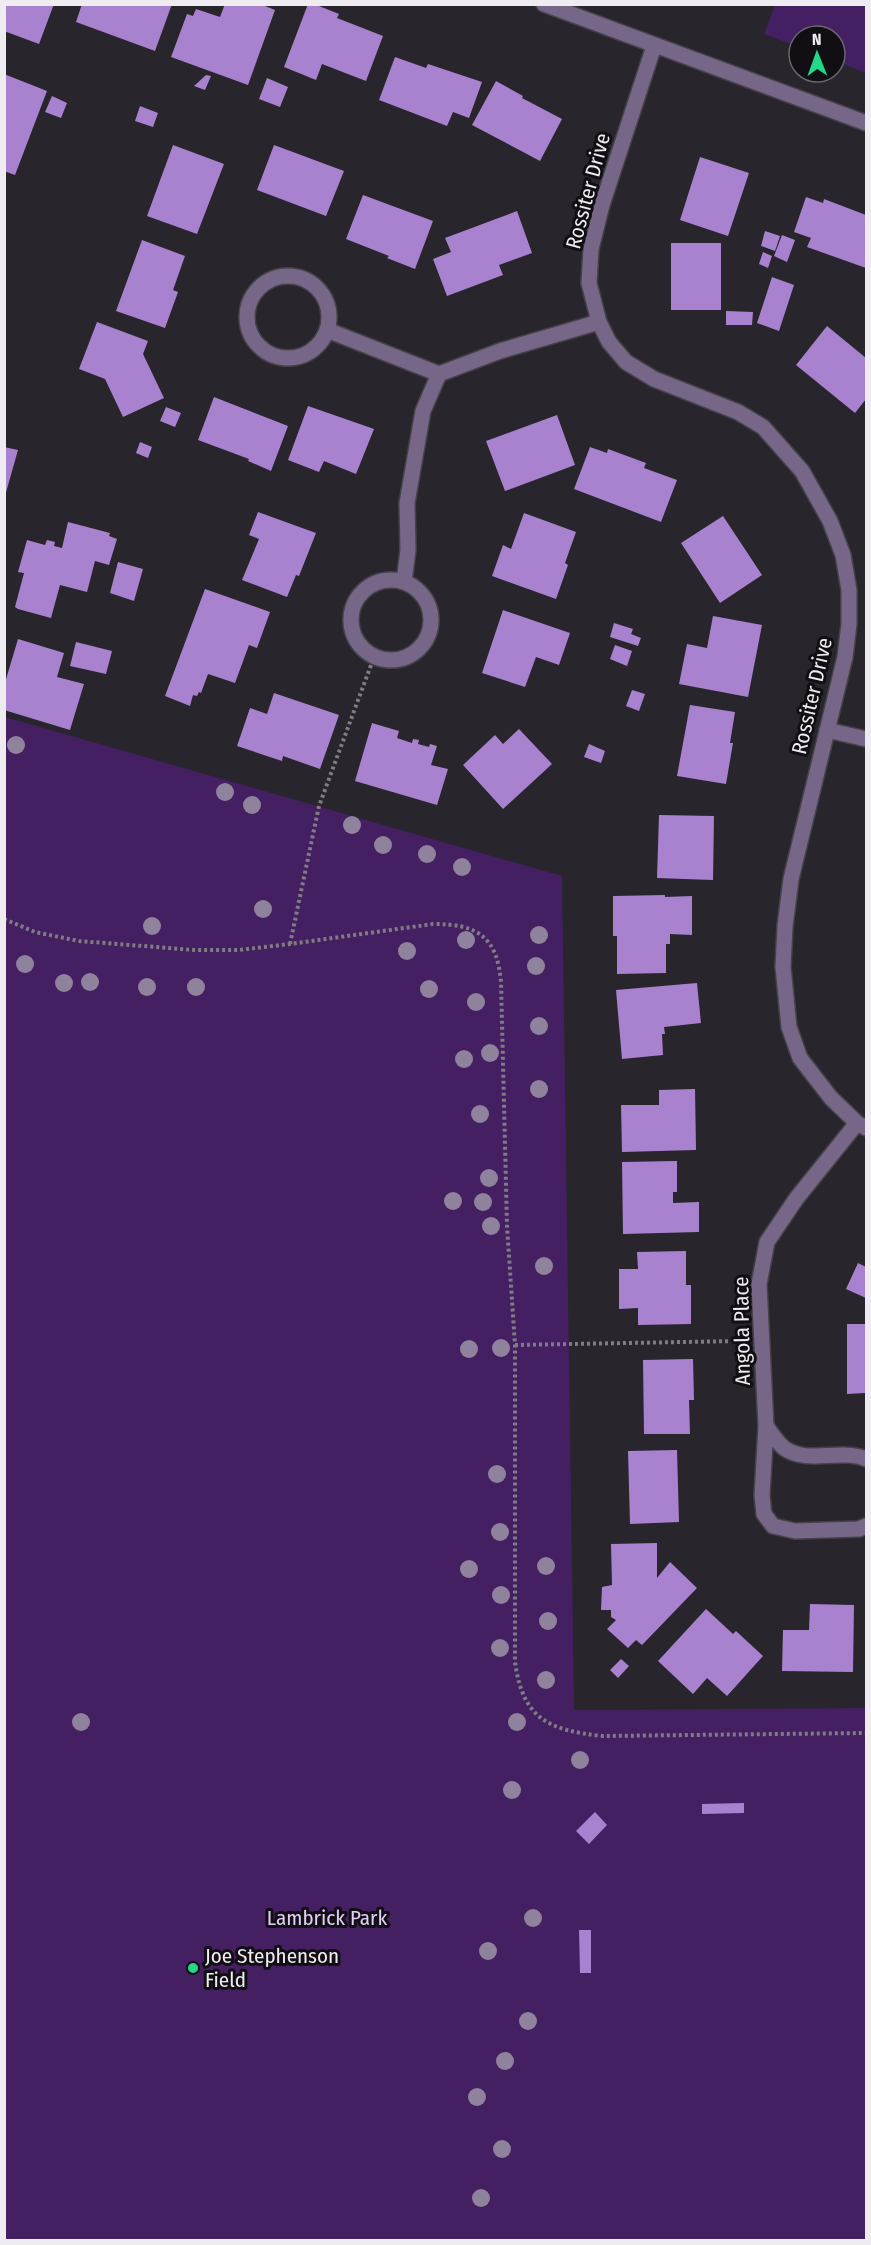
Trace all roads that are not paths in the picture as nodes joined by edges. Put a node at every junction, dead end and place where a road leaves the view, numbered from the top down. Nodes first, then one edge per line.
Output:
1 (544, 4) edge
2 (654, 46) junction
3 (867, 123) edge
4 (599, 322) junction
5 (327, 330) junction
6 (439, 374) junction
7 (404, 582) junction
8 (827, 730) junction
9 (867, 739) edge
10 (862, 1126) edge
11 (765, 1426) junction
12 (867, 1459) edge
13 (867, 1526) edge

1 - 2 street
2 - 3 street
2 - 4 street, Rossiter Drive
4 - 6 street
4 - 8 street, Rossiter Drive
5 - 5 street
5 - 6 street
6 - 7 street
7 - 7 street
8 - 9 street
8 - 10 street, Rossiter Drive
10 - 11 street, Angola Place
11 - 12 street
11 - 13 street, Angola Place

